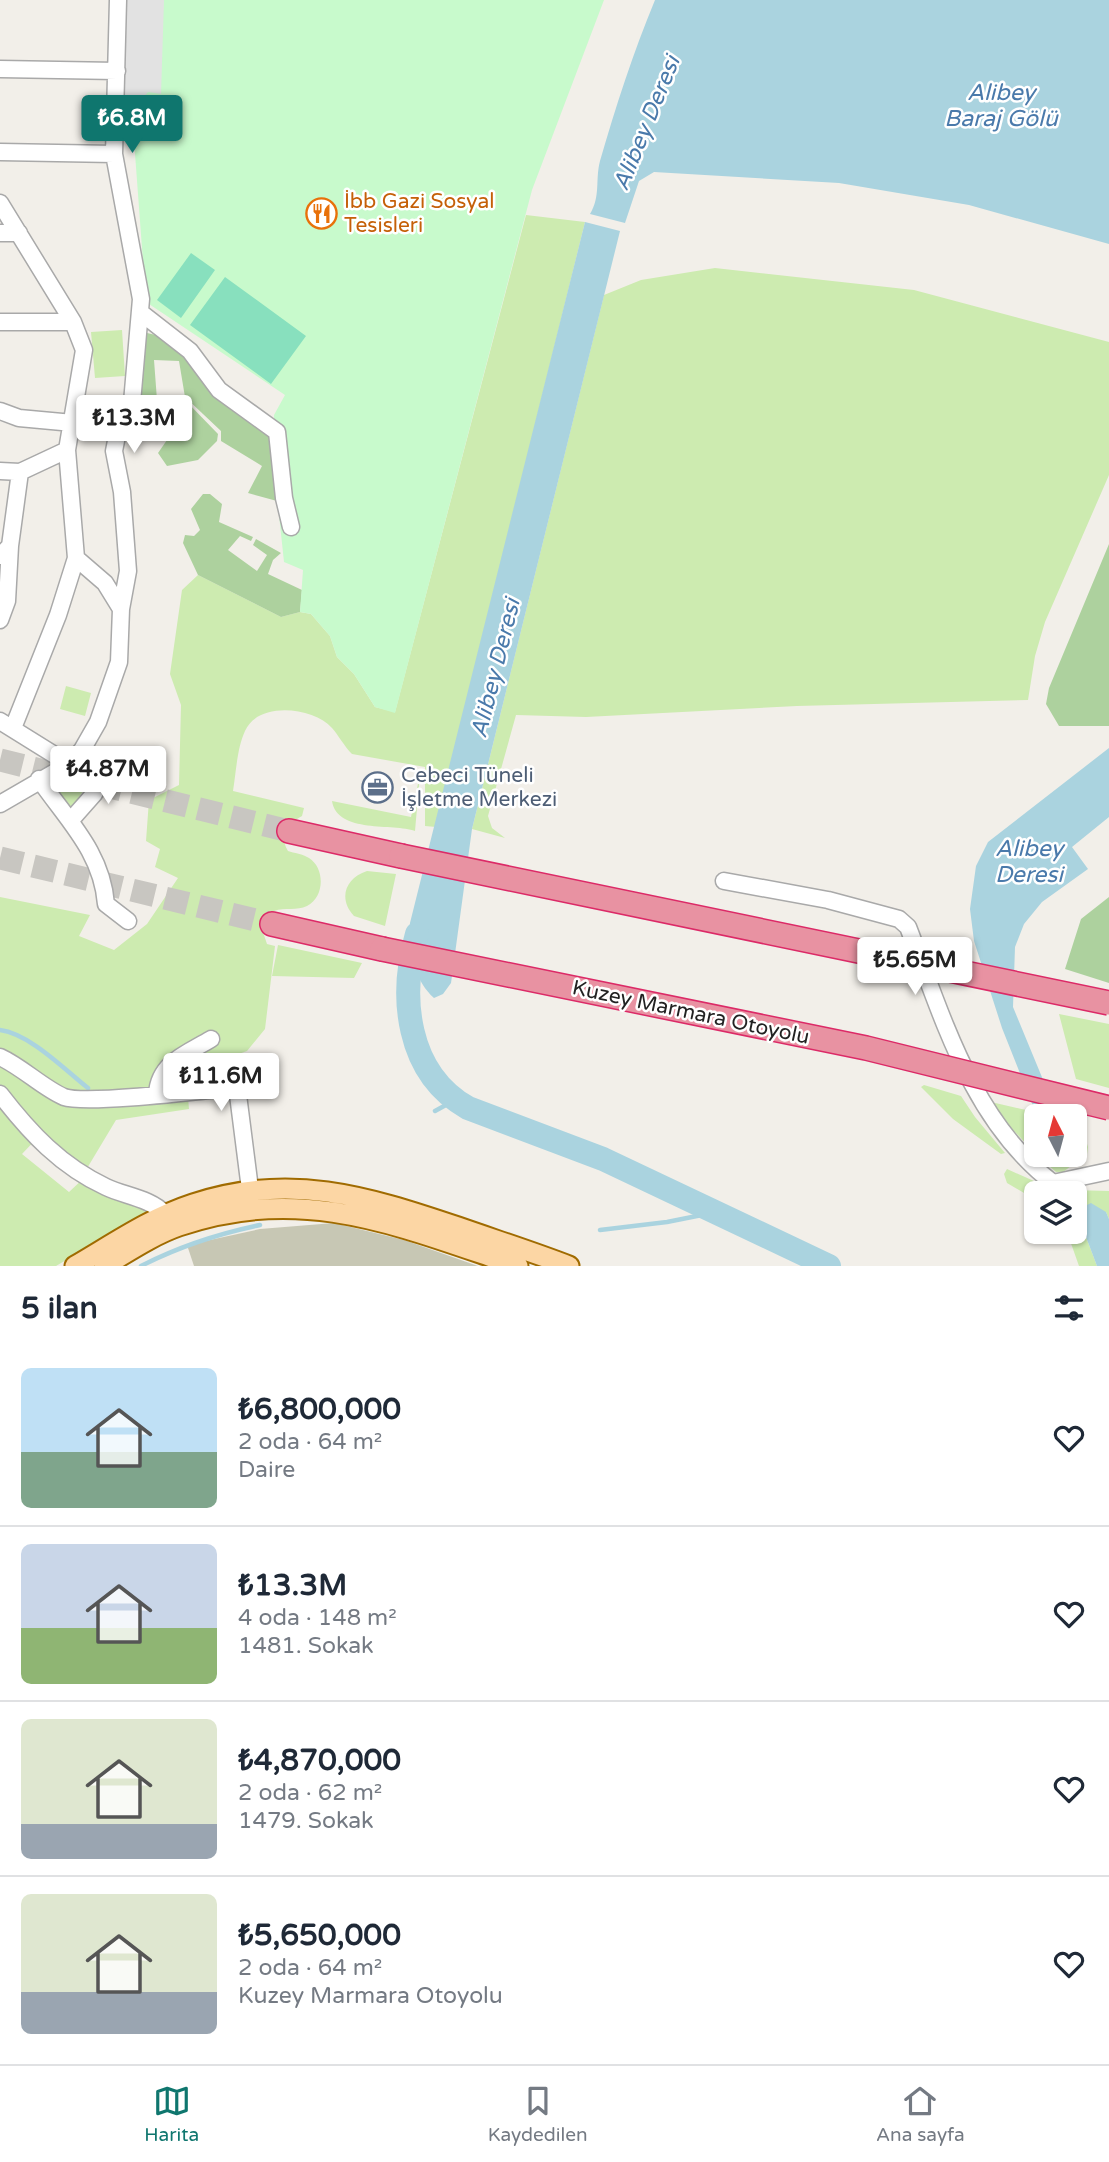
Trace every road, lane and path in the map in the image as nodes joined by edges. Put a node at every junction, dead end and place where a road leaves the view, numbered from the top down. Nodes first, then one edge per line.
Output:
1 (118, 0) edge
2 (0, 69) edge
3 (117, 71) junction
4 (0, 152) edge
5 (114, 154) junction
6 (0, 203) edge
7 (0, 233) edge
8 (19, 233) junction
9 (141, 306) junction
10 (0, 322) edge
11 (73, 322) junction
12 (0, 411) edge
13 (73, 423) junction
14 (67, 450) junction
15 (0, 471) edge
16 (20, 472) junction
17 (291, 527) dead end
18 (5, 551) edge
19 (76, 558) junction
20 (4, 599) edge
21 (121, 609) junction
22 (0, 620) edge
23 (6, 724) edge
24 (69, 764) junction
25 (109, 766) dead end
26 (39, 779) junction
27 (0, 804) edge
28 (71, 820) junction
29 (289, 831) tunnel mouth
30 (724, 881) dead end
31 (128, 922) dead end
32 (272, 924) tunnel mouth
33 (1109, 1003) edge
34 (211, 1039) dead end
35 (0, 1057) edge
36 (0, 1094) edge
37 (157, 1094) junction
38 (1109, 1108) edge
39 (1109, 1171) edge
40 (250, 1189) junction
41 (253, 1209) junction
42 (165, 1214) junction
43 (75, 1266) edge
44 (104, 1266) edge
45 (518, 1266) edge
46 (569, 1266) edge

1 - 3 street
2 - 3 street
3 - 5 street
4 - 5 street
5 - 9 street
6 - 8 street
7 - 8 street
8 - 11 street
9 - 17 street
9 - 21 street
10 - 11 street
11 - 13 street
12 - 13 street
13 - 14 street
14 - 16 street
14 - 19 street
15 - 16 street
16 - 18 street
18 - 20 street
19 - 21 street
19 - 23 street
20 - 22 street
21 - 24 street
23 - 24 street
24 - 26 street
25 - 28 street
26 - 27 street
26 - 28 street
28 - 31 street
29 - 33 highway, bridge
30 - 39 street
32 - 38 highway, Kuzey Marmara Otoyolu, bridge
34 - 37 street
35 - 37 street
36 - 42 street
37 - 40 street
40 - 41 main road
40 - 42 main road
40 - 46 main road
41 - 44 main road
41 - 45 main road
42 - 43 main road

